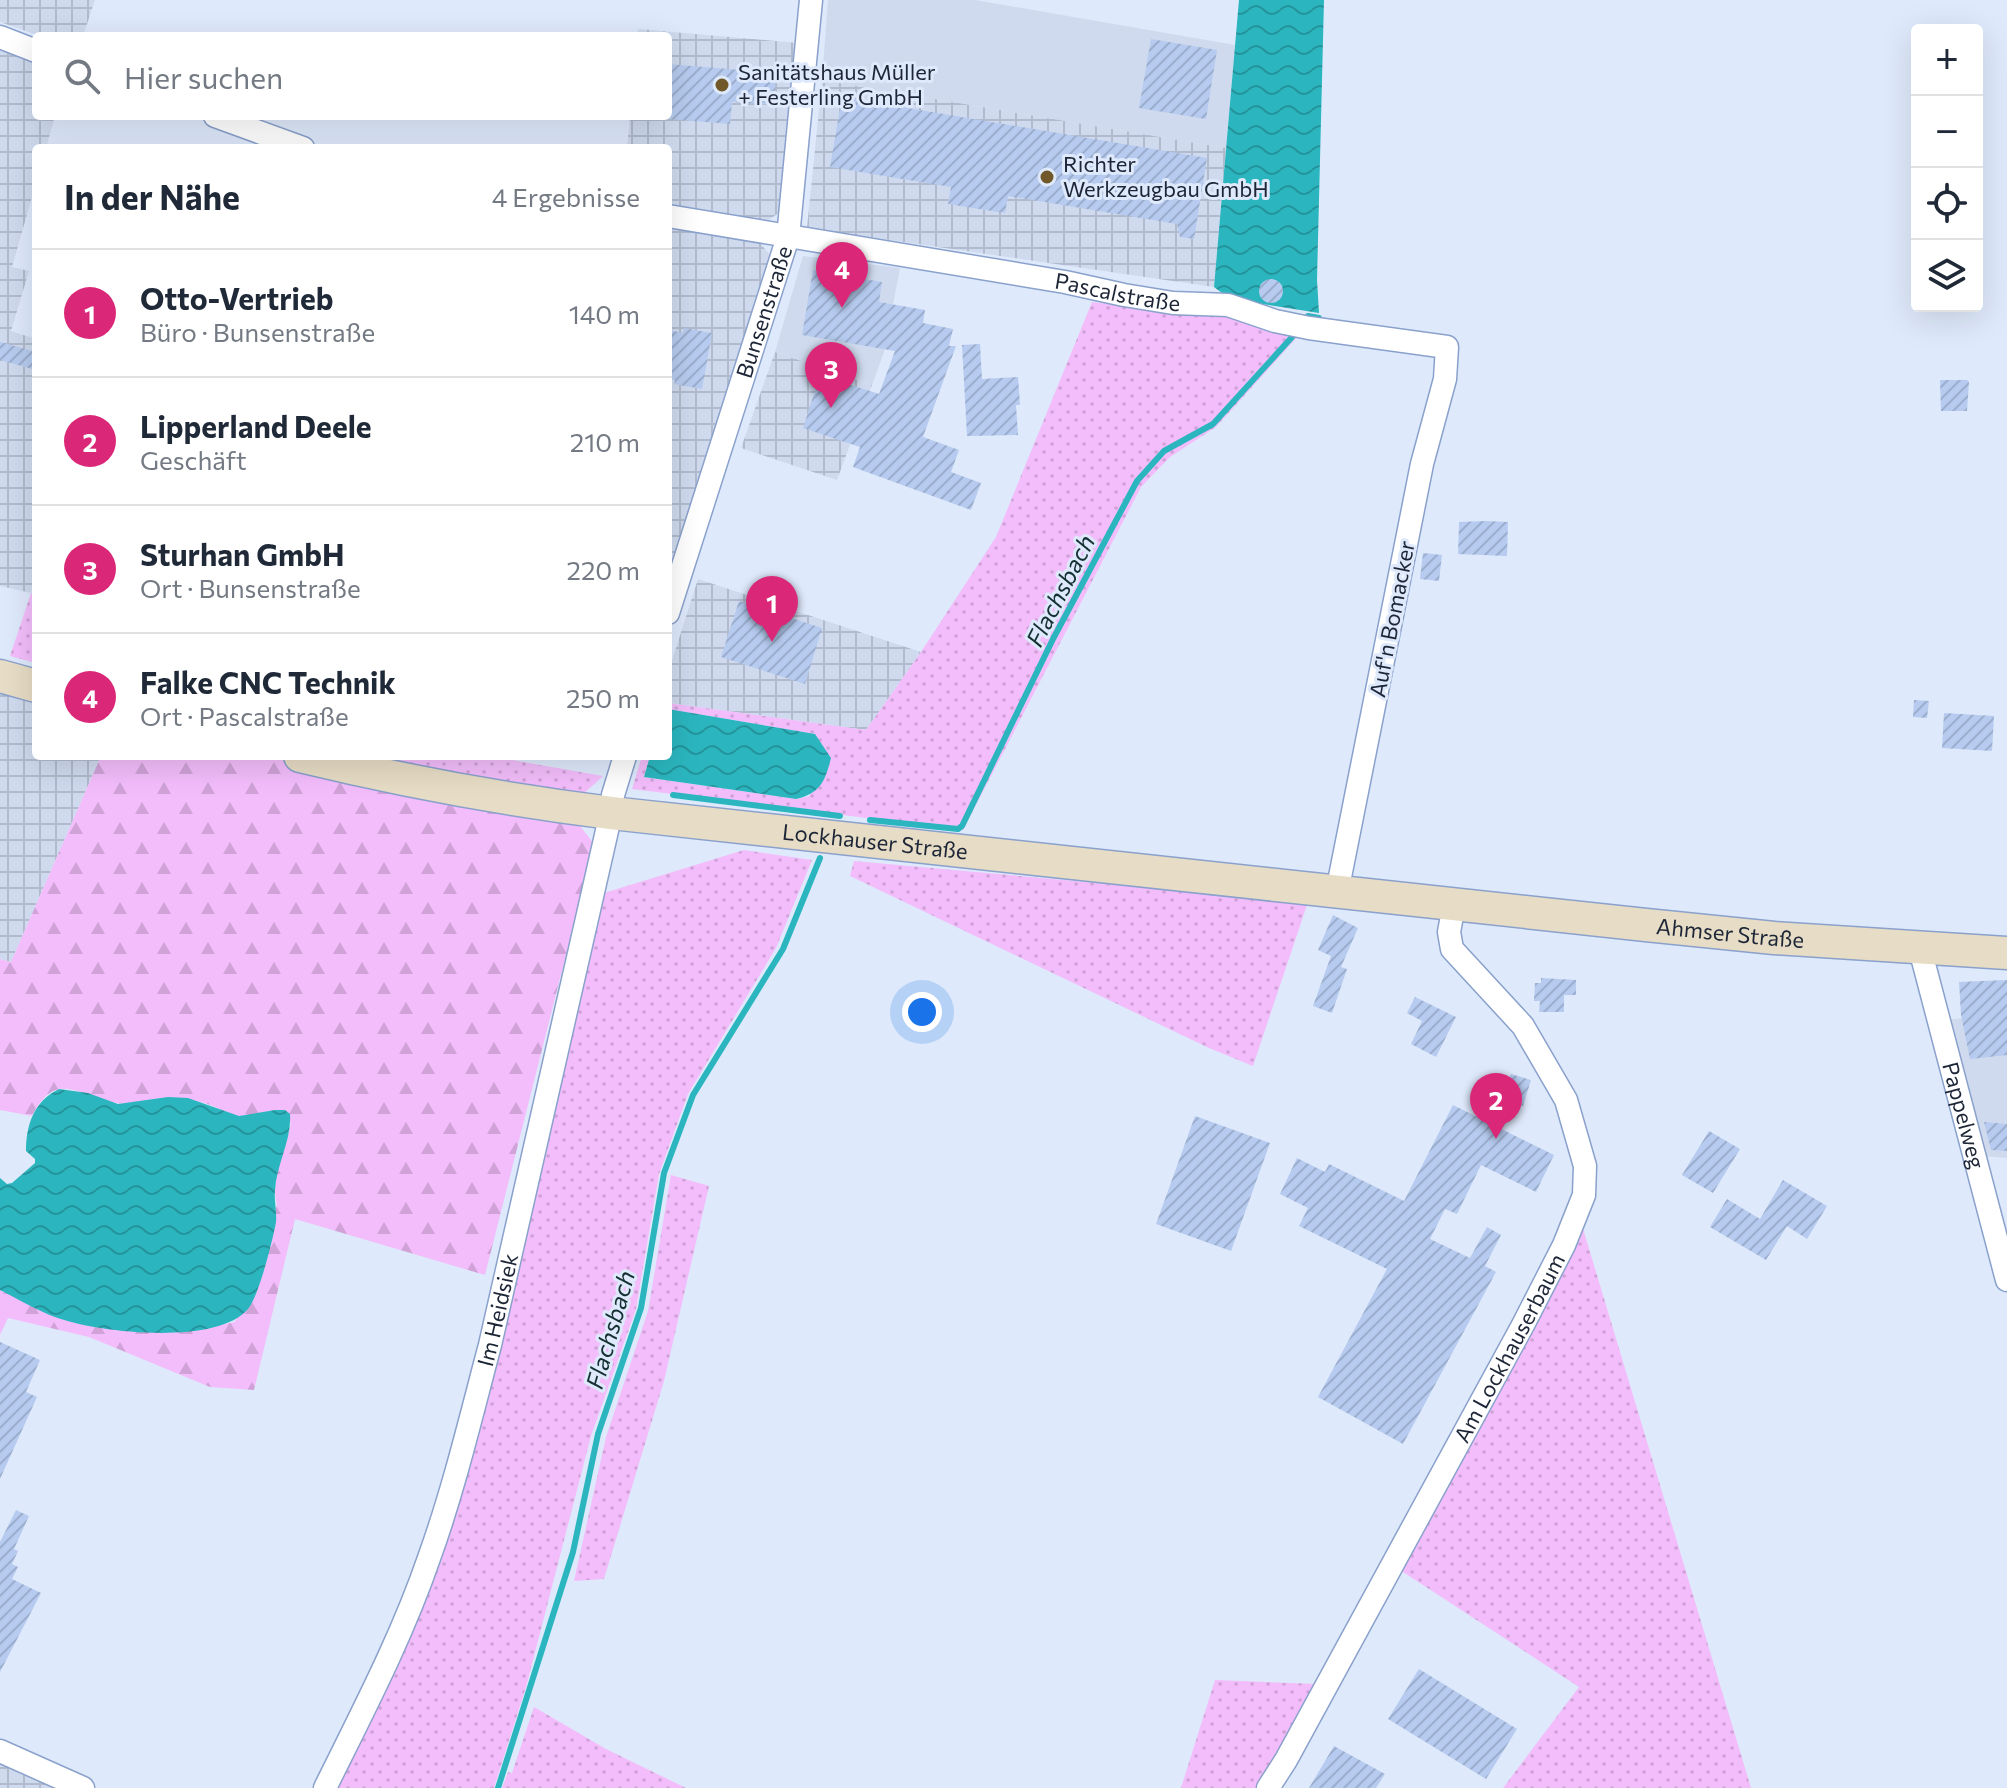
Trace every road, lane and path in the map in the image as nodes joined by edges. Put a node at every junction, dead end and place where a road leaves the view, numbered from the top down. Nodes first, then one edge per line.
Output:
1 (811, 0) edge
2 (0, 37) edge
3 (32, 49) edge
4 (226, 120) edge
5 (292, 144) edge
6 (672, 217) edge
7 (788, 237) junction
8 (1447, 347) joint
9 (672, 600) edge
10 (0, 676) edge
11 (32, 685) edge
12 (317, 760) edge
13 (624, 760) edge
14 (611, 813) junction
15 (1337, 892) junction
16 (1454, 905) junction
17 (1920, 949) junction
18 (2007, 953) edge
19 (2007, 1280) edge
20 (0, 1751) edge
21 (83, 1788) edge
22 (325, 1788) edge
23 (1268, 1788) edge

1 - 7 street, Bunsenstraße
2 - 3 street
4 - 5 street
6 - 7 street, Pascalstraße
7 - 8 street, Pascalstraße
7 - 9 street, Bunsenstraße
8 - 15 street, Auf'n Bomacker
10 - 11 street
12 - 14 street, Lockhauser Straße
13 - 14 street
14 - 15 street, Lockhauser Straße
14 - 22 street, Im Heidsiek
15 - 16 street, Lockhauser Straße
16 - 17 street, Ahmser Straße
16 - 23 street, Am Lockhauserbaum
17 - 18 street, Ahmser Straße
17 - 19 street, Pappelweg
20 - 21 street

